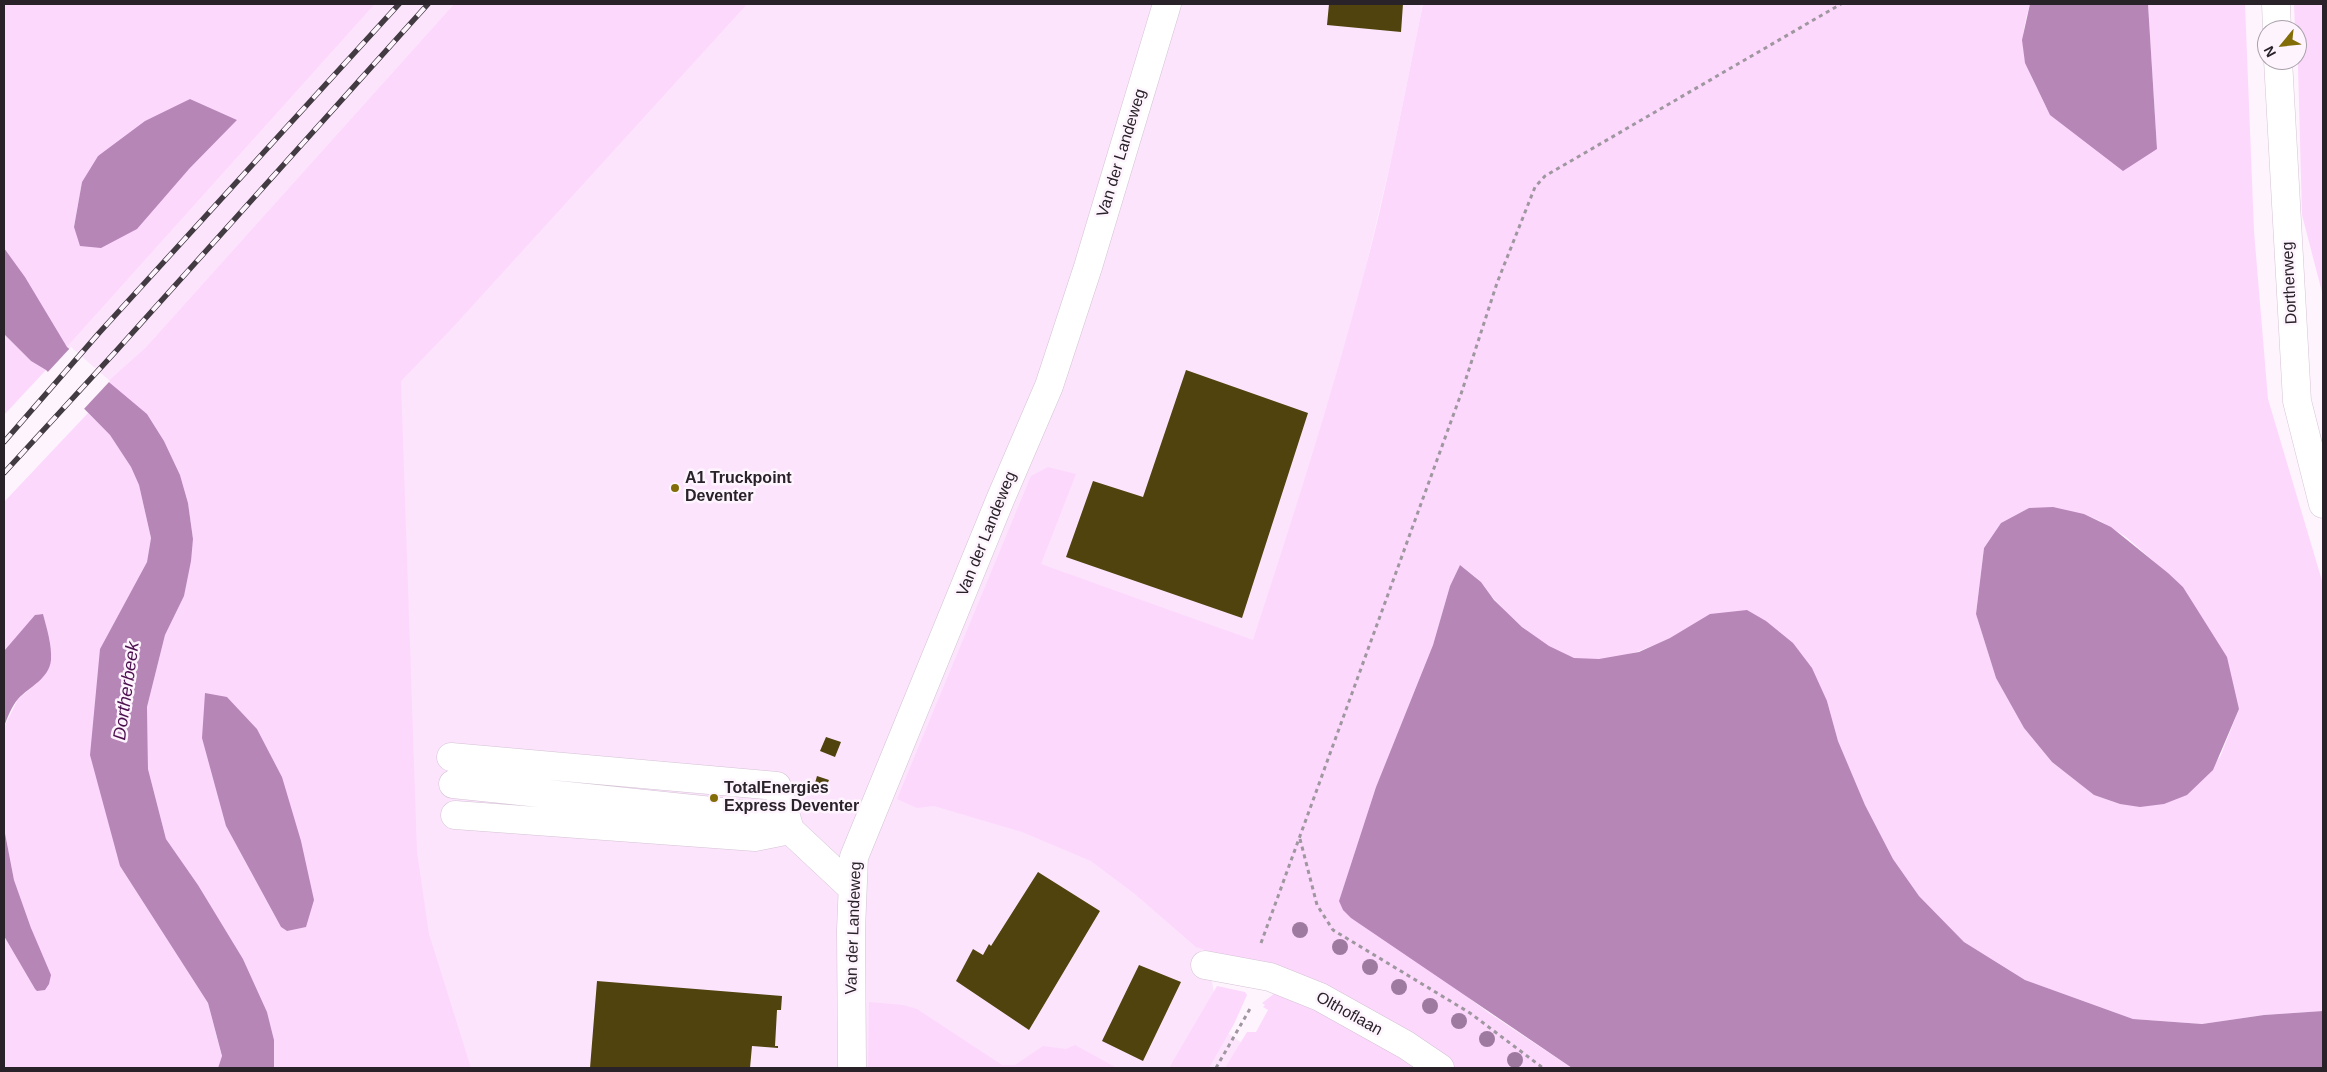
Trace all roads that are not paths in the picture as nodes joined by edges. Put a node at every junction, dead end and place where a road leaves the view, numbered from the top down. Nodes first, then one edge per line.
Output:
1 (1166, 4) edge
2 (2276, 4) edge
3 (2277, 20) edge
4 (2279, 70) edge
5 (2323, 504) edge
6 (451, 756) dead end
7 (454, 784) dead end
8 (455, 815) dead end
9 (790, 830) junction
10 (852, 888) junction
11 (1205, 965) dead end
12 (852, 1068) edge
13 (1440, 1068) edge

1 - 10 street, Van der Landeweg
2 - 3 street
4 - 5 street, Dortherweg
6 - 9 street
7 - 9 street
8 - 9 street
9 - 10 street
10 - 12 street, Van der Landeweg
11 - 13 street, Olthoflaan

